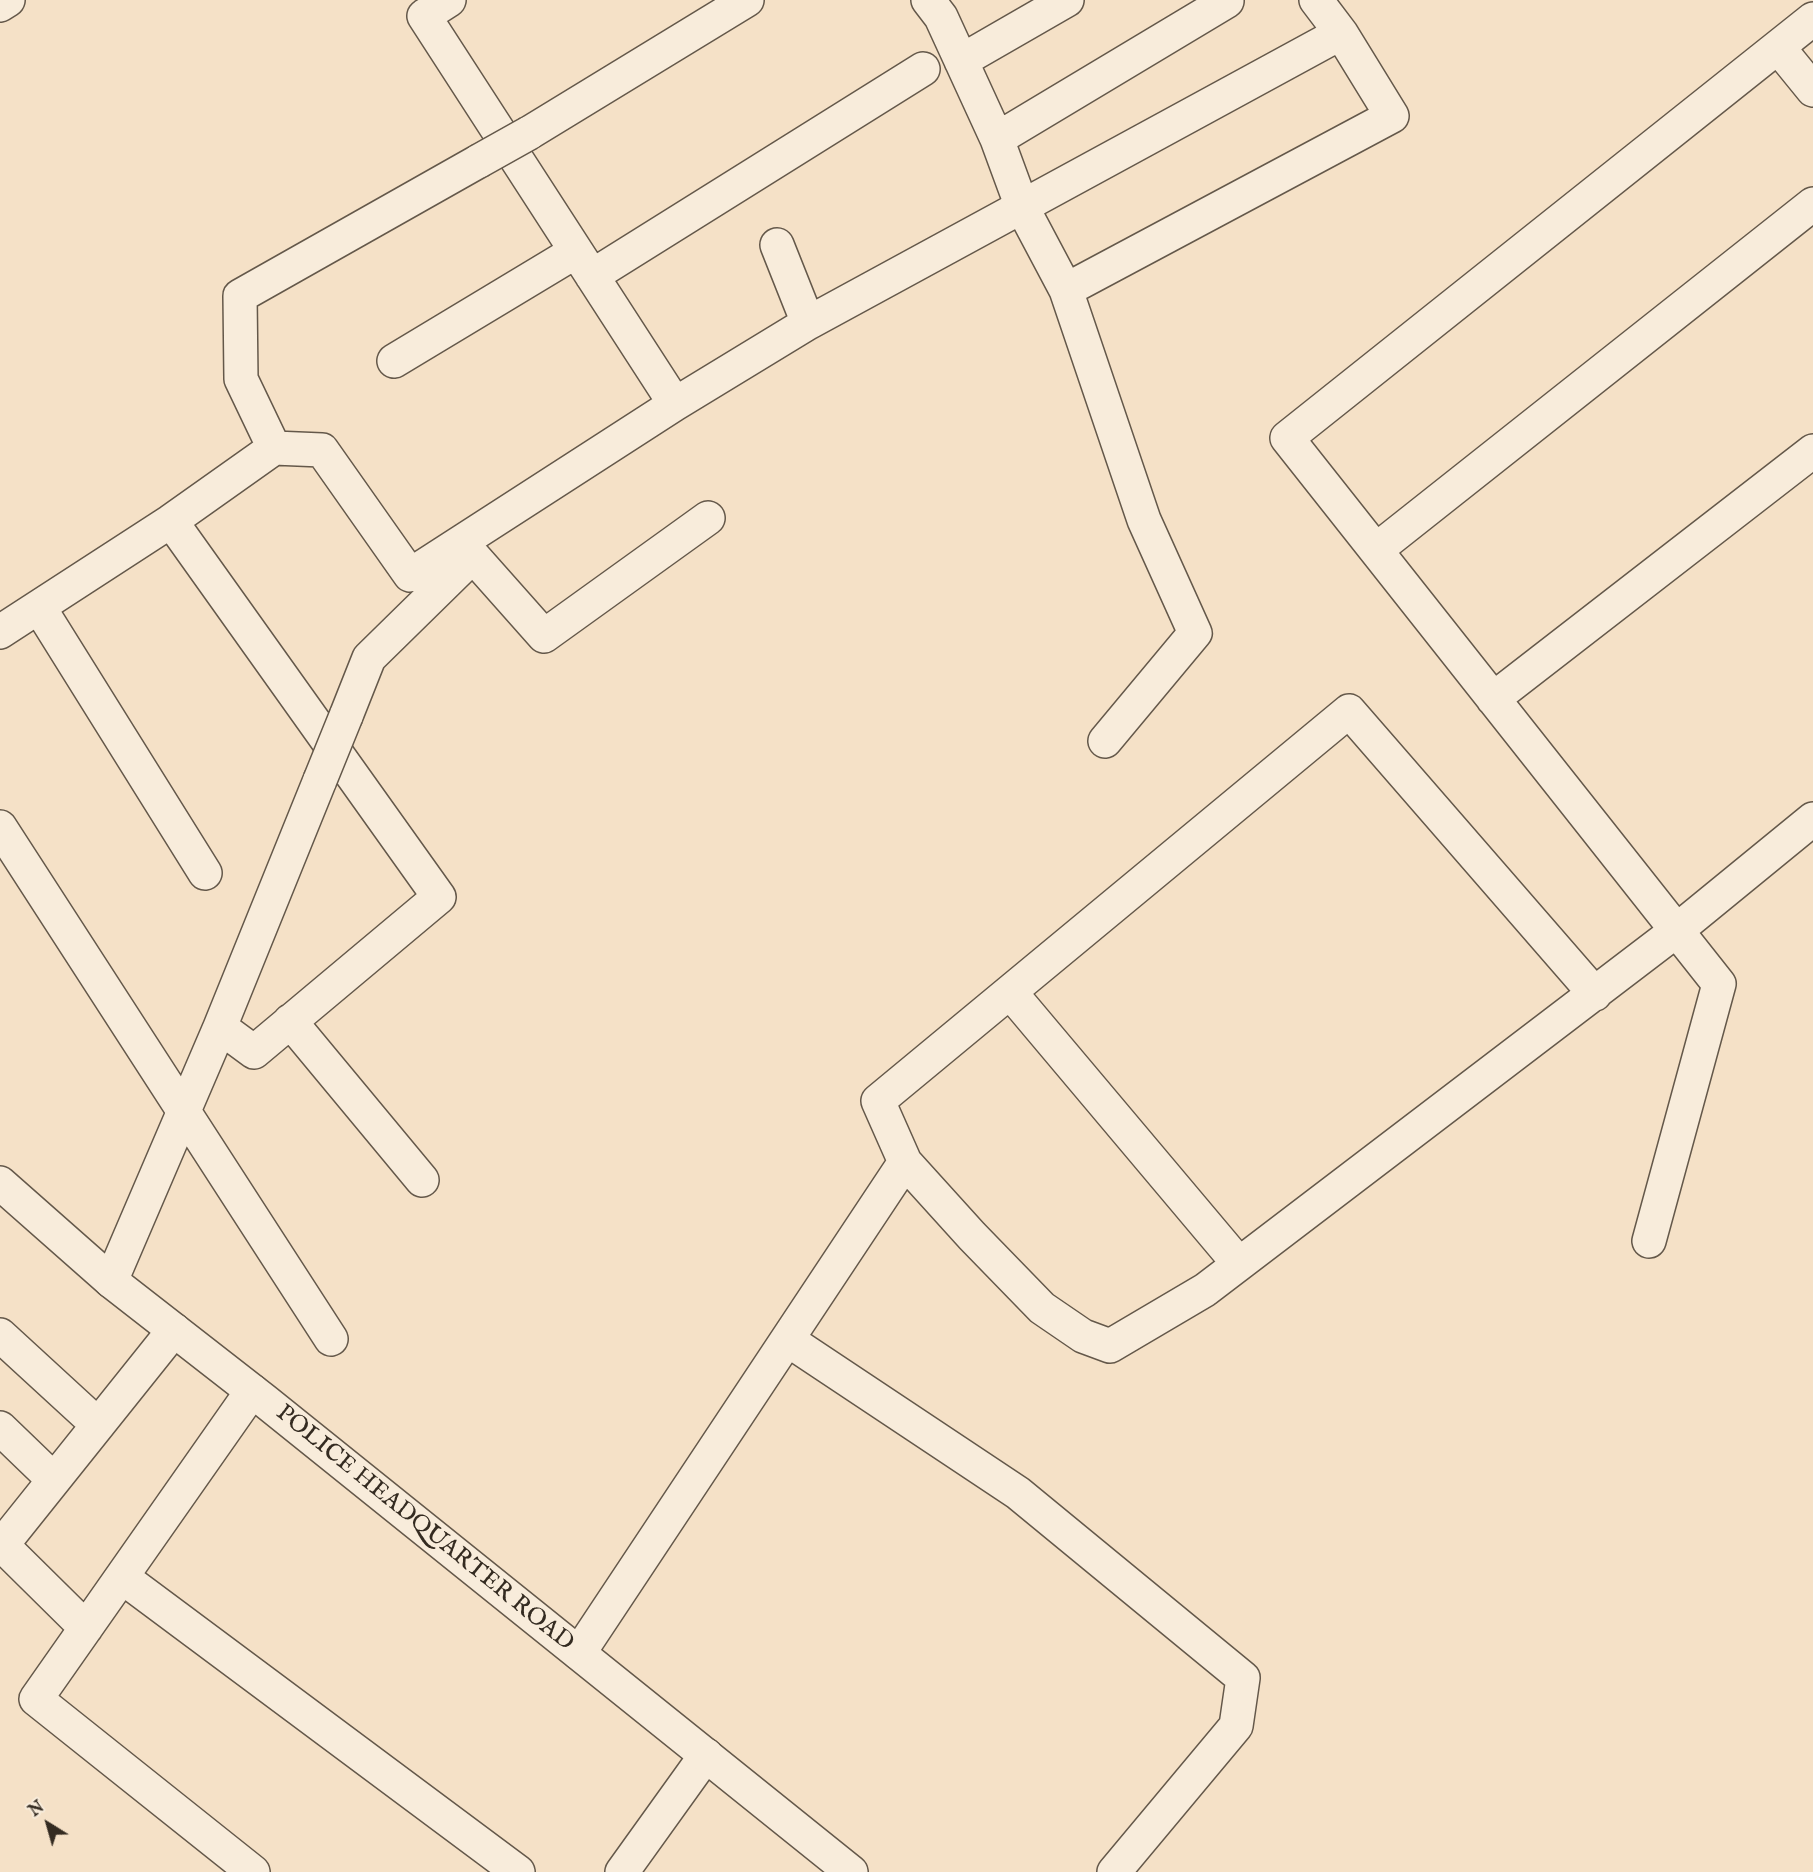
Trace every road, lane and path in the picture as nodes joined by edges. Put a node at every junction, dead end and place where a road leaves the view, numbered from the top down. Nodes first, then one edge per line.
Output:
1 (8, 0) edge
2 (449, 0) edge
3 (747, 0) edge
4 (930, 0) edge
5 (1067, 0) edge
6 (1316, 0) edge
7 (1227, 1) edge
8 (0, 5) edge
9 (1813, 19) edge
10 (1341, 33) junction
11 (1778, 47) junction
12 (961, 61) junction
13 (923, 69) dead end
14 (1813, 90) edge
15 (997, 139) junction
16 (1813, 204) edge
17 (1022, 207) junction
18 (777, 245) dead end
19 (584, 264) junction
20 (1066, 290) junction
21 (808, 323) junction
22 (394, 361) dead end
23 (675, 404) junction
24 (274, 448) junction
25 (1813, 451) edge
26 (708, 518) dead end
27 (171, 521) junction
28 (1376, 550) junction
29 (39, 607) junction
30 (0, 632) edge
31 (1493, 699) junction
32 (1105, 741) dead end
33 (1813, 819) edge
34 (0, 827) edge
35 (205, 873) dead end
36 (1677, 931) junction
37 (1010, 992) junction
38 (1595, 994) junction
39 (290, 1021) junction
40 (220, 1027) junction
41 (184, 1111) junction
42 (905, 1162) junction
43 (422, 1180) dead end
44 (0, 1183) edge
45 (1649, 1241) dead end
46 (1239, 1264) junction
47 (111, 1281) junction
48 (174, 1330) junction
49 (0, 1335) edge
50 (331, 1339) dead end
51 (788, 1340) junction
52 (252, 1392) junction
53 (98, 1425) junction
54 (0, 1428) edge
55 (54, 1480) junction
56 (122, 1577) junction
57 (86, 1628) junction
58 (579, 1653) junction
59 (706, 1755) junction
60 (253, 1872) edge
61 (518, 1872) edge
62 (622, 1872) edge
63 (851, 1872) edge
64 (1114, 1872) edge

1 - 8 street
2 - 19 street
3 - 24 street, bridge
4 - 12 street
5 - 12 street
6 - 10 street
7 - 15 street
9 - 11 street
10 - 17 street
10 - 20 street
11 - 14 street
11 - 28 street
12 - 15 street
13 - 19 street
15 - 17 street
16 - 28 street
17 - 20 street
17 - 21 street
18 - 21 street
19 - 22 street
19 - 23 street
20 - 32 street
21 - 23 street
23 - 24 street
24 - 27 street
25 - 31 street
26 - 40 street, bridge
27 - 29 street
27 - 39 street
28 - 31 street
29 - 30 street
29 - 35 street
31 - 36 street
33 - 36 street
34 - 41 street
36 - 38 street
36 - 45 street
37 - 38 street
37 - 42 street
37 - 46 street
38 - 46 street
39 - 40 street
39 - 43 street
40 - 41 street
41 - 47 street
41 - 50 street
42 - 46 street
42 - 51 street
44 - 47 street, POLICE HEADQUARTER ROAD
47 - 48 street, POLICE HEADQUARTER ROAD
48 - 52 street, POLICE HEADQUARTER ROAD
48 - 53 street
49 - 53 street
51 - 58 street
51 - 64 street
52 - 56 street
52 - 58 street, POLICE HEADQUARTER ROAD
53 - 55 street
54 - 55 street
55 - 57 street
56 - 57 street
56 - 61 street
57 - 60 street
58 - 59 street, POLICE HEADQUARTER ROAD
59 - 62 street
59 - 63 street, POLICE HEADQUARTER ROAD

